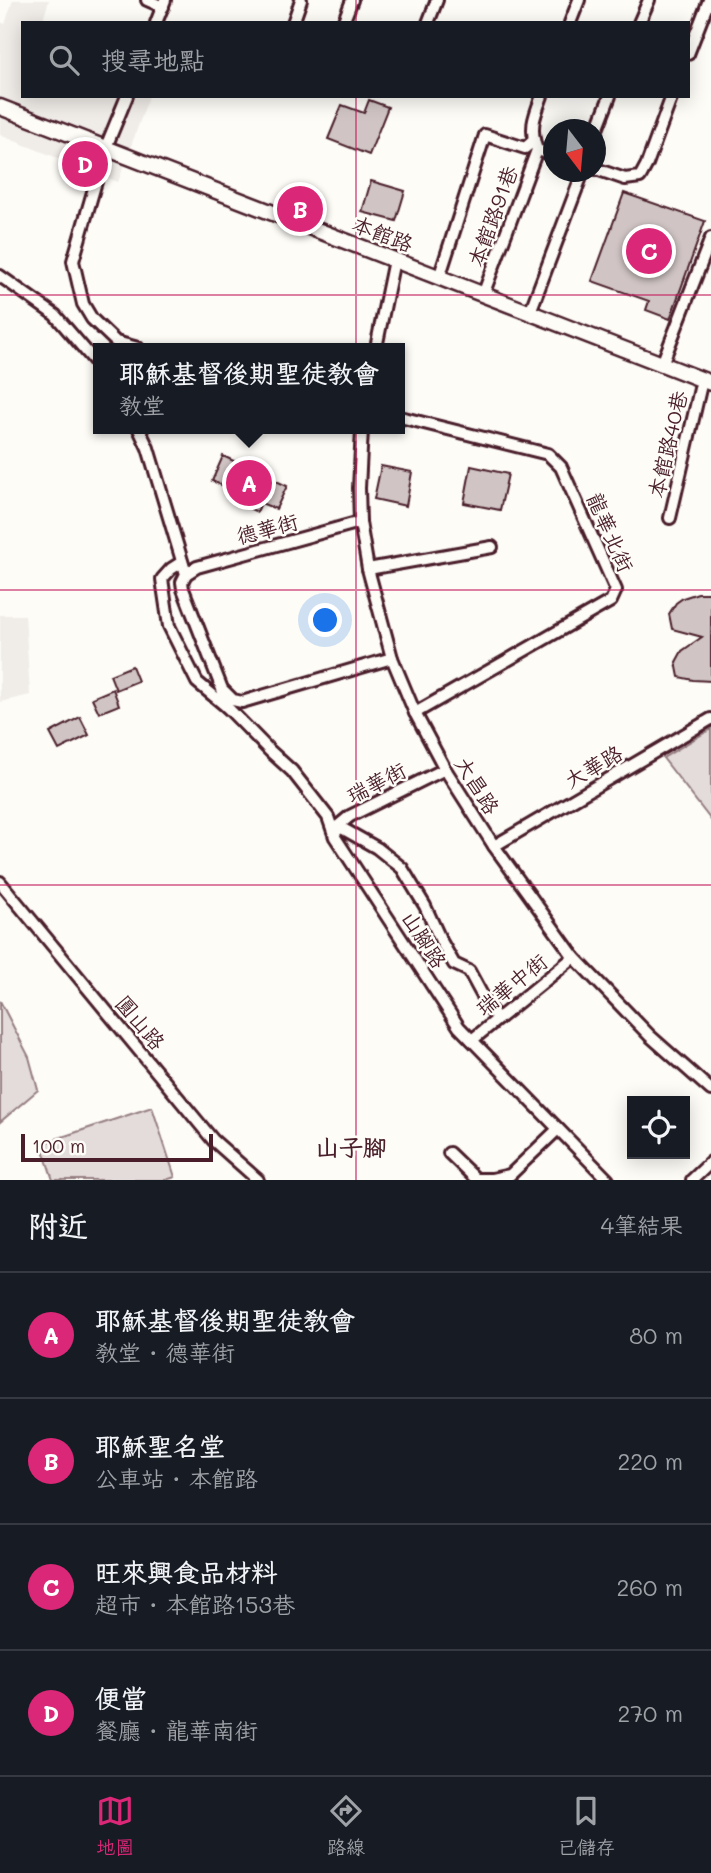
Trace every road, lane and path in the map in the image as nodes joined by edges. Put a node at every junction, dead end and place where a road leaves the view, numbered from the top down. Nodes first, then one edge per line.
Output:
1 (147, 0) edge
2 (301, 0) edge
3 (352, 0) edge
4 (437, 0) edge
5 (579, 0) edge
6 (649, 0) edge
7 (709, 0) edge
8 (164, 3) edge
9 (157, 21) edge
10 (294, 21) edge
11 (344, 21) edge
12 (429, 21) edge
13 (571, 21) edge
14 (640, 21) edge
15 (690, 49) edge
16 (126, 98) edge
17 (541, 98) edge
18 (609, 98) edge
19 (671, 98) edge
20 (0, 107) edge
21 (601, 119) edge
22 (535, 145) junction
23 (106, 147) junction
24 (543, 149) edge
25 (606, 172) edge
26 (579, 182) edge
27 (711, 238) edge
28 (394, 260) junction
29 (0, 275) edge
30 (439, 278) junction
31 (483, 295) junction
32 (530, 313) junction
33 (120, 343) edge
34 (377, 343) edge
35 (93, 358) edge
36 (662, 364) junction
37 (707, 381) edge
38 (405, 418) edge
39 (141, 434) edge
40 (362, 434) edge
41 (670, 518) dead end
42 (360, 522) junction
43 (492, 547) dead end
44 (182, 562) junction
45 (368, 569) junction
46 (186, 574) junction
47 (392, 658) junction
48 (222, 689) junction
49 (227, 707) junction
50 (415, 713) junction
51 (711, 719) edge
52 (445, 769) junction
53 (336, 832) junction
54 (494, 846) junction
55 (0, 882) edge
56 (574, 957) junction
57 (498, 1019) junction
58 (472, 1041) junction
59 (711, 1090) edge
60 (558, 1129) junction
61 (449, 1153) dead end
62 (711, 1161) edge
63 (513, 1177) edge
64 (258, 1180) edge
65 (608, 1180) edge
66 (692, 1180) edge

1 - 8 street
2 - 10 street
3 - 11 street
4 - 12 street
5 - 13 street
6 - 14 street
7 - 15 street
8 - 9 street
16 - 23 street
17 - 22 street, 本館路91巷
18 - 21 street
19 - 25 street
20 - 23 street, 本館路
22 - 24 street
22 - 30 street
22 - 31 street, 本館路91巷
23 - 28 street, 本館路
23 - 33 street
26 - 32 street
27 - 36 street
28 - 30 street, 本館路
28 - 34 street
29 - 35 street
30 - 31 street, 本館路
31 - 32 street, 本館路
32 - 36 street, 本館路
36 - 37 street, 本館路
37 - 41 street, 本館路40巷
38 - 50 street, 龍華北街
39 - 44 street, 山腳路
40 - 42 street, 大昌路
42 - 45 street, 大昌路
42 - 46 street, 德華街
43 - 45 street
44 - 46 street, 山腳路
44 - 49 street, 山腳路
45 - 47 street, 大昌路
46 - 48 street, 山腳路
47 - 48 street
47 - 50 street, 大昌路
48 - 49 street, 山腳路
49 - 53 street, 山腳路
50 - 52 street, 大昌路
51 - 54 street, 大華路
52 - 53 street, 瑞華街
52 - 54 street, 大昌路
53 - 57 street
53 - 58 street, 山腳路
54 - 56 street, 大昌路
55 - 64 street, 圓山路
56 - 57 street, 瑞華中街
56 - 59 street, 大昌路
57 - 58 street, 瑞華中街
58 - 60 street, 山腳路
60 - 63 street
60 - 65 street, 山腳路
61 - 63 street
62 - 66 street

